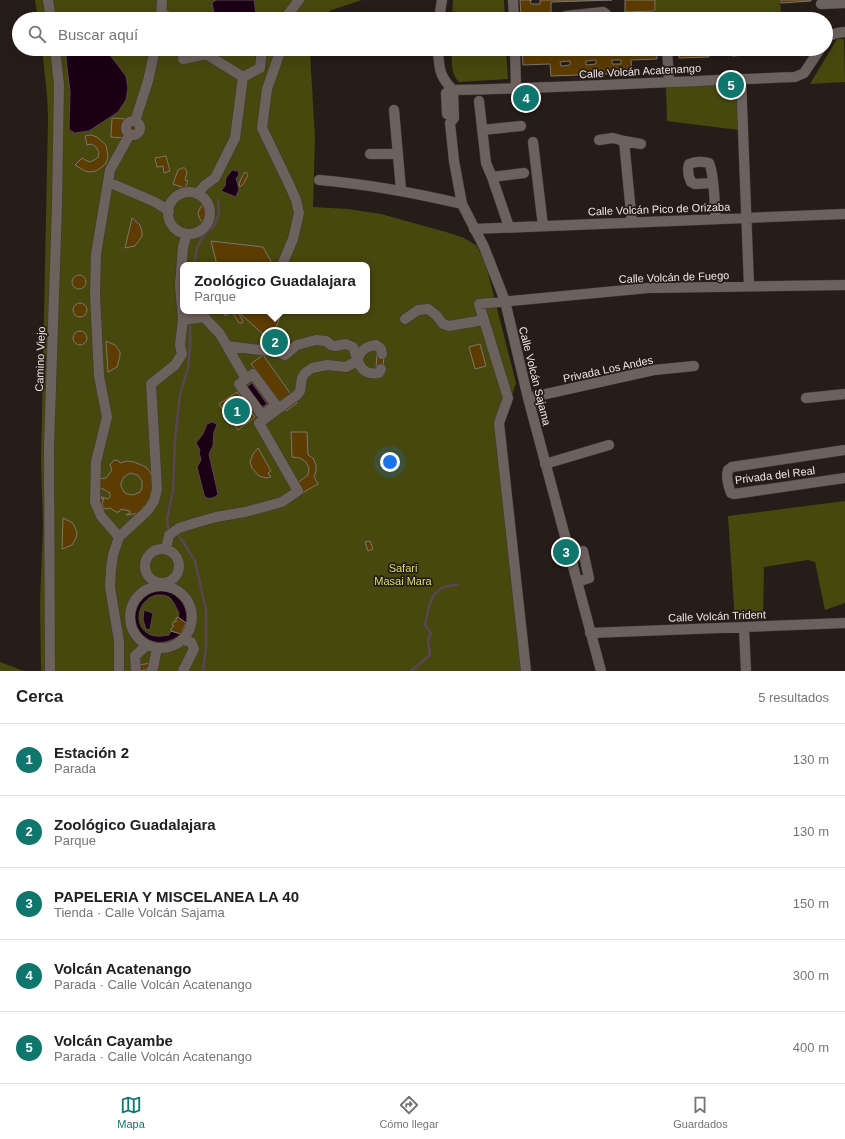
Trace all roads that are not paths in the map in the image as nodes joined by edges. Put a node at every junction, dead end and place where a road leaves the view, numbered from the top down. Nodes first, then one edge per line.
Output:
1 (48, 0) edge
2 (162, 0) edge
3 (299, 0) edge
4 (442, 0) edge
5 (513, 0) edge
6 (845, 3) edge
7 (821, 4) dead end
8 (50, 12) edge
9 (162, 12) edge
10 (290, 12) edge
11 (440, 12) edge
12 (514, 12) edge
13 (845, 32) edge
14 (833, 34) edge
15 (55, 56) edge
16 (153, 56) edge
17 (183, 56) edge
18 (197, 56) edge
19 (209, 56) edge
20 (261, 56) edge
21 (279, 56) edge
22 (439, 56) edge
23 (515, 56) edge
24 (667, 56) edge
25 (816, 56) edge
26 (243, 77) junction
27 (741, 79) junction
28 (668, 81) junction
29 (516, 89) junction
30 (450, 90) junction
31 (479, 101) dead end
32 (394, 110) dead end
33 (521, 126) dead end
34 (482, 130) junction
35 (599, 140) dead end
36 (624, 141) junction
37 (533, 142) dead end
38 (642, 144) dead end
39 (370, 154) dead end
40 (398, 154) junction
41 (524, 173) dead end
42 (492, 177) junction
43 (319, 180) dead end
44 (108, 182) junction
45 (712, 183) dead end
46 (401, 190) junction
47 (197, 194) junction
48 (178, 196) junction
49 (155, 202) junction
50 (462, 204) junction
51 (168, 211) junction
52 (845, 214) edge
53 (747, 218) junction
54 (716, 219) junction
55 (632, 223) junction
56 (543, 226) junction
57 (509, 228) junction
58 (474, 229) junction
59 (187, 234) junction
60 (182, 262) edge
61 (283, 262) edge
62 (749, 286) junction
63 (845, 286) edge
64 (505, 301) junction
65 (182, 314) edge
66 (405, 319) dead end
67 (183, 320) junction
68 (484, 320) junction
69 (227, 346) junction
70 (382, 354) dead end
71 (357, 361) junction
72 (694, 366) dead end
73 (381, 369) dead end
74 (246, 379) junction
75 (845, 394) edge
76 (528, 398) junction
77 (806, 398) dead end
78 (270, 412) junction
79 (608, 445) dead end
80 (845, 450) edge
81 (545, 464) junction
82 (845, 478) edge
83 (119, 537) junction
84 (166, 549) junction
85 (569, 555) junction
86 (577, 582) junction
87 (162, 585) junction
88 (845, 623) edge
89 (744, 628) junction
90 (590, 633) junction
91 (183, 640) junction
92 (152, 646) junction
93 (50, 671) edge
94 (119, 671) edge
95 (136, 671) edge
96 (151, 671) edge
97 (183, 671) edge
98 (526, 671) edge
99 (601, 671) edge
100 (746, 671) edge

1 - 8 street
2 - 9 street
3 - 10 street
4 - 11 street
5 - 12 street
6 - 7 street
13 - 14 street
15 - 93 street, Camino Viejo
16 - 44 street
17 - 18 street
19 - 26 street
20 - 26 street
21 - 61 street
22 - 30 street
23 - 29 street
24 - 28 street
25 - 27 street, Calle Volcán Acatenango
26 - 47 street
27 - 28 street, Calle Volcán Acatenango
27 - 53 street
28 - 29 street, Calle Volcán Acatenango
29 - 30 street, Calle Volcán Acatenango
30 - 50 street, Calle Volcán Sajama
31 - 34 street
32 - 40 street
33 - 34 street
34 - 42 street
35 - 36 street
36 - 38 street
36 - 55 street
37 - 56 street
39 - 40 street
40 - 46 street
41 - 42 street
42 - 57 street
43 - 46 street
44 - 49 street
44 - 83 street
45 - 54 street
46 - 50 street
47 - 48 street
47 - 59 street
48 - 49 street
48 - 51 street
49 - 51 street
50 - 58 street, Calle Volcán Sajama
51 - 59 street
52 - 53 street, Calle Volcán Pico de Orizaba
53 - 54 street, Calle Volcán Pico de Orizaba
53 - 62 street
54 - 55 street, Calle Volcán Pico de Orizaba
55 - 56 street, Calle Volcán Pico de Orizaba
56 - 57 street, Calle Volcán Pico de Orizaba
57 - 58 street, Calle Volcán Pico de Orizaba
58 - 64 street, Calle Volcán Sajama
59 - 60 street
62 - 63 street, Calle Volcán de Fuego
62 - 64 street, Calle Volcán de Fuego
64 - 68 street, Calle Volcán de Fuego
64 - 76 street, Calle Volcán Sajama
65 - 67 street
66 - 68 street
67 - 69 street
67 - 83 street
68 - 98 street
69 - 71 street
69 - 74 street
70 - 71 street
71 - 73 street
71 - 78 street
72 - 76 street, Privada Los Andes
74 - 78 street
74 - 78 street
75 - 77 street
76 - 81 street, Calle Volcán Sajama
78 - 84 street
79 - 81 street
80 - 82 street, Privada del Real
81 - 85 street, Calle Volcán Sajama
83 - 94 street
84 - 87 street
84 - 87 street
85 - 86 street, Calle Volcán Sajama
85 - 86 street
86 - 90 street, Calle Volcán Sajama
87 - 91 street
87 - 92 street
88 - 89 street, Calle Volcán Trident
89 - 90 street, Calle Volcán Trident
89 - 100 street
90 - 99 street, Calle Volcán Sajama
91 - 92 street
91 - 97 street
92 - 95 street
92 - 96 street

